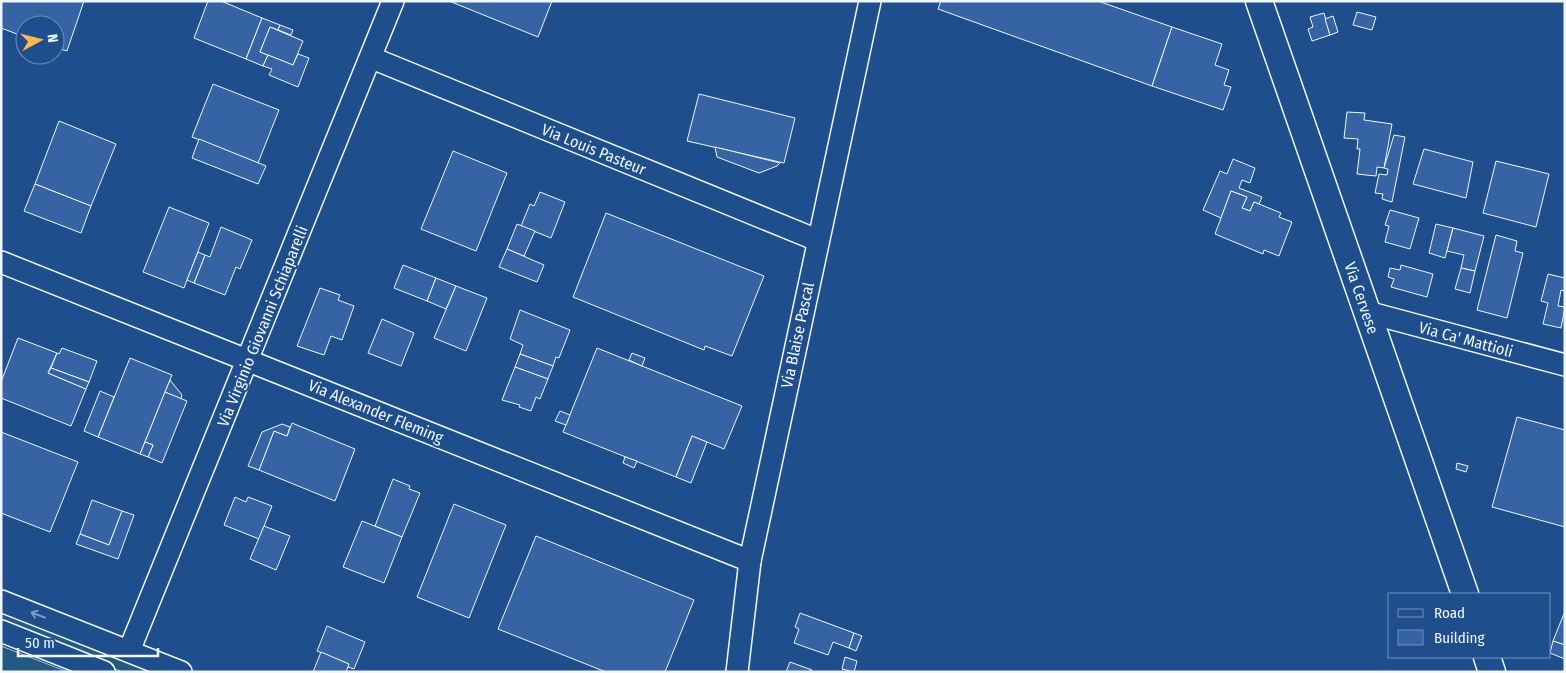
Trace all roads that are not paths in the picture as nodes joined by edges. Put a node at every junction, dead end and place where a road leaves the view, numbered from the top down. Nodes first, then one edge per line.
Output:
1 (393, 1) edge
2 (870, 1) edge
3 (1259, 1) edge
4 (372, 58) junction
5 (817, 240) junction
6 (1, 262) edge
7 (1367, 312) junction
8 (248, 360) junction
9 (1565, 365) edge
10 (750, 561) junction
11 (1465, 593) edge
12 (1, 600) edge
13 (1, 632) edge
14 (129, 651) junction
15 (1487, 658) edge
16 (104, 672) edge
17 (181, 672) edge
18 (737, 672) edge
19 (1492, 672) edge

1 - 4 street, Via Virginio Giovanni Schiaparelli
2 - 5 street, Via Blaise Pascal
3 - 7 main road, Via Cervese
4 - 5 street, Via Louis Pasteur
4 - 8 street, Via Virginio Giovanni Schiaparelli
5 - 10 street, Via Blaise Pascal
6 - 8 street, Via Alexander Fleming
7 - 9 street, Via Ca' Mattioli
7 - 11 main road, Via Cervese
8 - 10 street, Via Alexander Fleming
8 - 14 street, Via Virginio Giovanni Schiaparelli
10 - 18 street, Via Blaise Pascal
14 -> 12 street
13 - 16 street
14 - 17 street
15 - 19 main road

